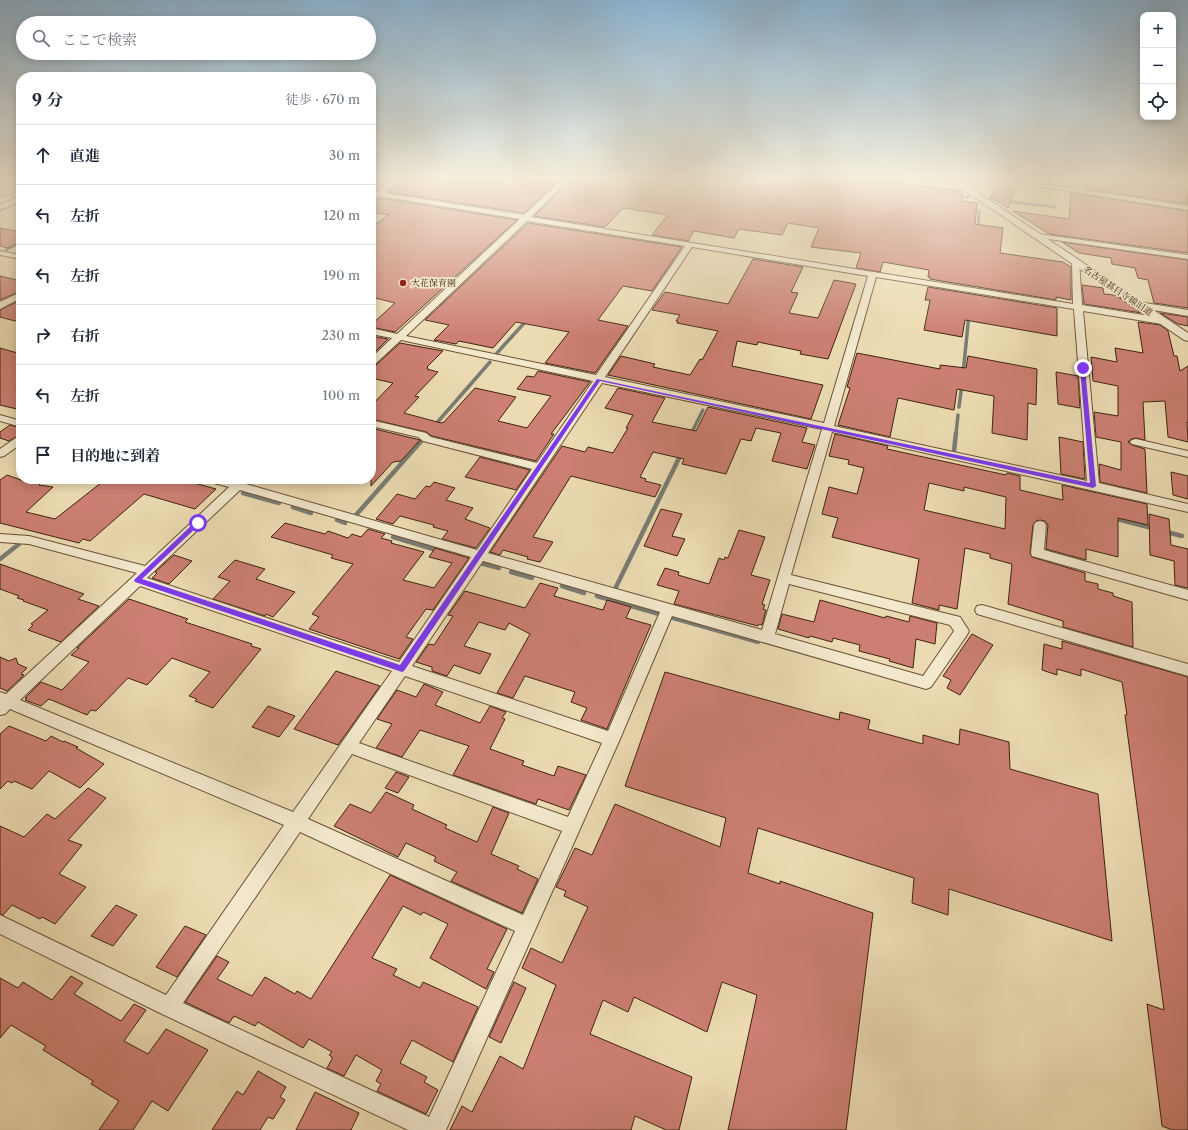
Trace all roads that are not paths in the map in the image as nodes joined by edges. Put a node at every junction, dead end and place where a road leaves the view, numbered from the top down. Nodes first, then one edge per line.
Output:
1 (513, 230) edge
2 (597, 230) edge
3 (1027, 230) edge
4 (1035, 235) junction
5 (690, 245) junction
6 (0, 253) edge
7 (16, 256) edge
8 (1188, 257) edge
9 (1076, 262) junction
10 (873, 274) junction
11 (16, 298) edge
12 (1139, 305) junction
13 (0, 306) edge
14 (1078, 308) junction
15 (1188, 313) edge
16 (1162, 321) junction
17 (376, 332) edge
18 (399, 337) junction
19 (1188, 338) edge
20 (376, 358) edge
21 (599, 380) junction
22 (0, 418) edge
23 (16, 423) edge
24 (376, 423) edge
25 (828, 428) junction
26 (1136, 442) dead end
27 (16, 443) edge
28 (0, 454) edge
29 (1188, 454) edge
30 (539, 468) junction
31 (239, 484) edge
32 (248, 484) edge
33 (1093, 486) junction
34 (1188, 508) edge
35 (1040, 525) dead end
36 (0, 538) edge
37 (480, 555) junction
38 (142, 576) junction
39 (785, 578) junction
40 (1188, 595) edge
41 (668, 609) junction
42 (982, 610) dead end
43 (767, 636) junction
44 (402, 669) junction
45 (1188, 670) edge
46 (3, 703) edge
47 (612, 739) junction
48 (348, 746) junction
49 (297, 822) junction
50 (572, 827) junction
51 (0, 924) edge
52 (527, 927) junction
53 (169, 1008) junction
54 (433, 1130) edge

1 - 18 street
2 - 5 street
3 - 4 street, 名古屋甚目寺線旧道
4 - 8 street
4 - 9 street, 名古屋甚目寺線旧道
5 - 10 street
5 - 21 street
6 - 7 street
9 - 12 street, 名古屋甚目寺線旧道
9 - 14 street
10 - 14 street
10 - 25 street
11 - 13 street
12 - 15 street
12 - 16 street, 名古屋甚目寺線旧道
14 - 16 street
14 - 33 street
16 - 19 street, 名古屋甚目寺線旧道
17 - 18 street
18 - 20 street
18 - 21 street
21 - 25 street
21 - 30 street
22 - 23 street
24 - 30 street
25 - 33 street
25 - 39 street
26 - 29 street
27 - 28 street
30 - 37 street
31 - 38 street
32 - 37 street
33 - 34 street
35 - 40 street
36 - 38 street
37 - 41 street
37 - 44 street
38 - 44 street
38 - 46 street
39 - 43 street
39 - 43 street
41 - 43 street
41 - 47 street
42 - 45 street
44 - 47 street
44 - 48 street
46 - 49 street
47 - 50 street
48 - 49 street
48 - 50 street
49 - 52 street
49 - 53 street
50 - 52 street
51 - 53 street
52 - 54 street
53 - 54 street

